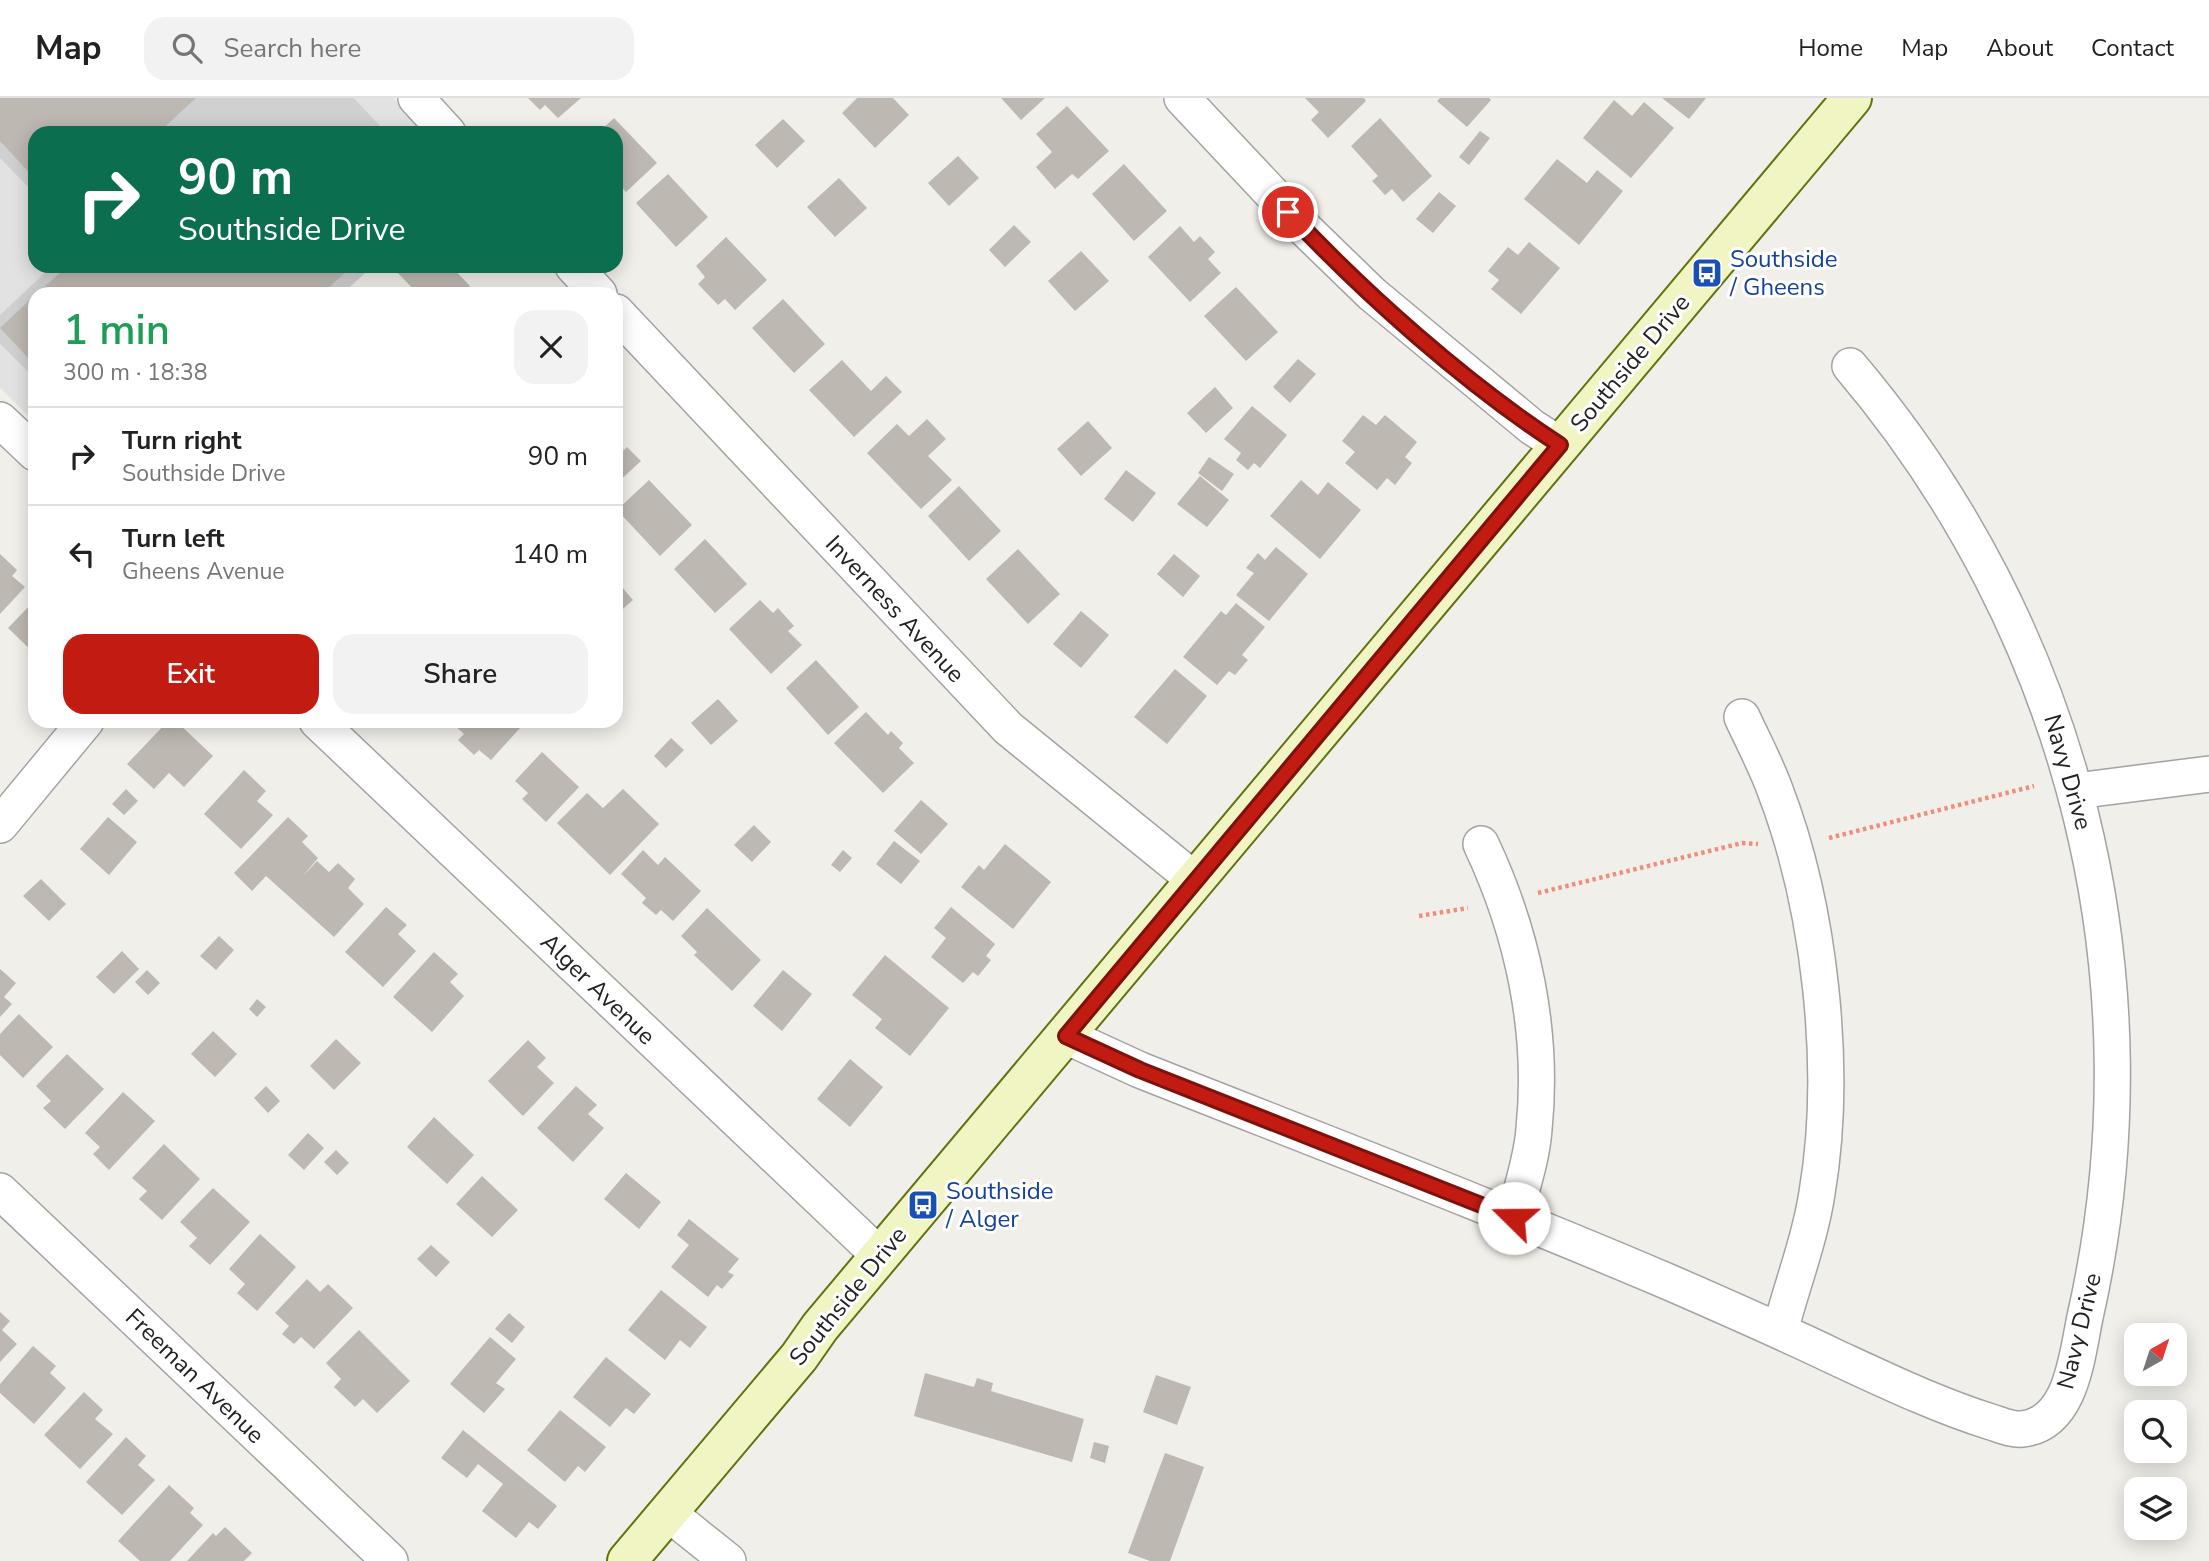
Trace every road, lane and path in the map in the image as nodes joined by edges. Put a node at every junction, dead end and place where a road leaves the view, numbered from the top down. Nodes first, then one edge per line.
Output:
1 (416, 98) edge
2 (1182, 98) edge
3 (1852, 98) edge
4 (442, 126) edge
5 (580, 273) edge
6 (592, 287) edge
7 (623, 319) edge
8 (1850, 366) dead end
9 (0, 420) edge
10 (1560, 445) junction
11 (28, 446) edge
12 (1742, 717) dead end
13 (80, 728) edge
14 (324, 728) edge
15 (2209, 774) edge
16 (2076, 791) junction
17 (0, 825) edge
18 (1481, 844) dead end
19 (1792, 846) junction
20 (1196, 881) junction
21 (1504, 901) junction
22 (1419, 916) dead end
23 (1066, 1036) junction
24 (0, 1191) edge
25 (1514, 1218) junction
26 (880, 1256) junction
27 (1780, 1331) junction
28 (668, 1513) junction
29 (390, 1561) edge
30 (627, 1561) edge
31 (728, 1561) edge

1 - 4 street
2 - 10 street
3 - 10 main road, Southside Drive
5 - 6 street
7 - 20 street, Inverness Avenue
8 - 16 street, Navy Drive
9 - 11 street
10 - 20 main road, Southside Drive
12 - 19 street
13 - 17 street
14 - 26 street, Alger Avenue
15 - 16 street
16 - 19 path
16 - 27 street, Navy Drive
18 - 21 street
19 - 21 path
19 - 27 street
20 - 23 main road, Southside Drive
21 - 22 path
21 - 25 street
23 - 25 street, Navy Drive
23 - 26 main road, Southside Drive
24 - 29 street, Freeman Avenue
25 - 27 street, Navy Drive
26 - 28 main road, Southside Drive
28 - 30 main road, Southside Drive
28 - 31 street

